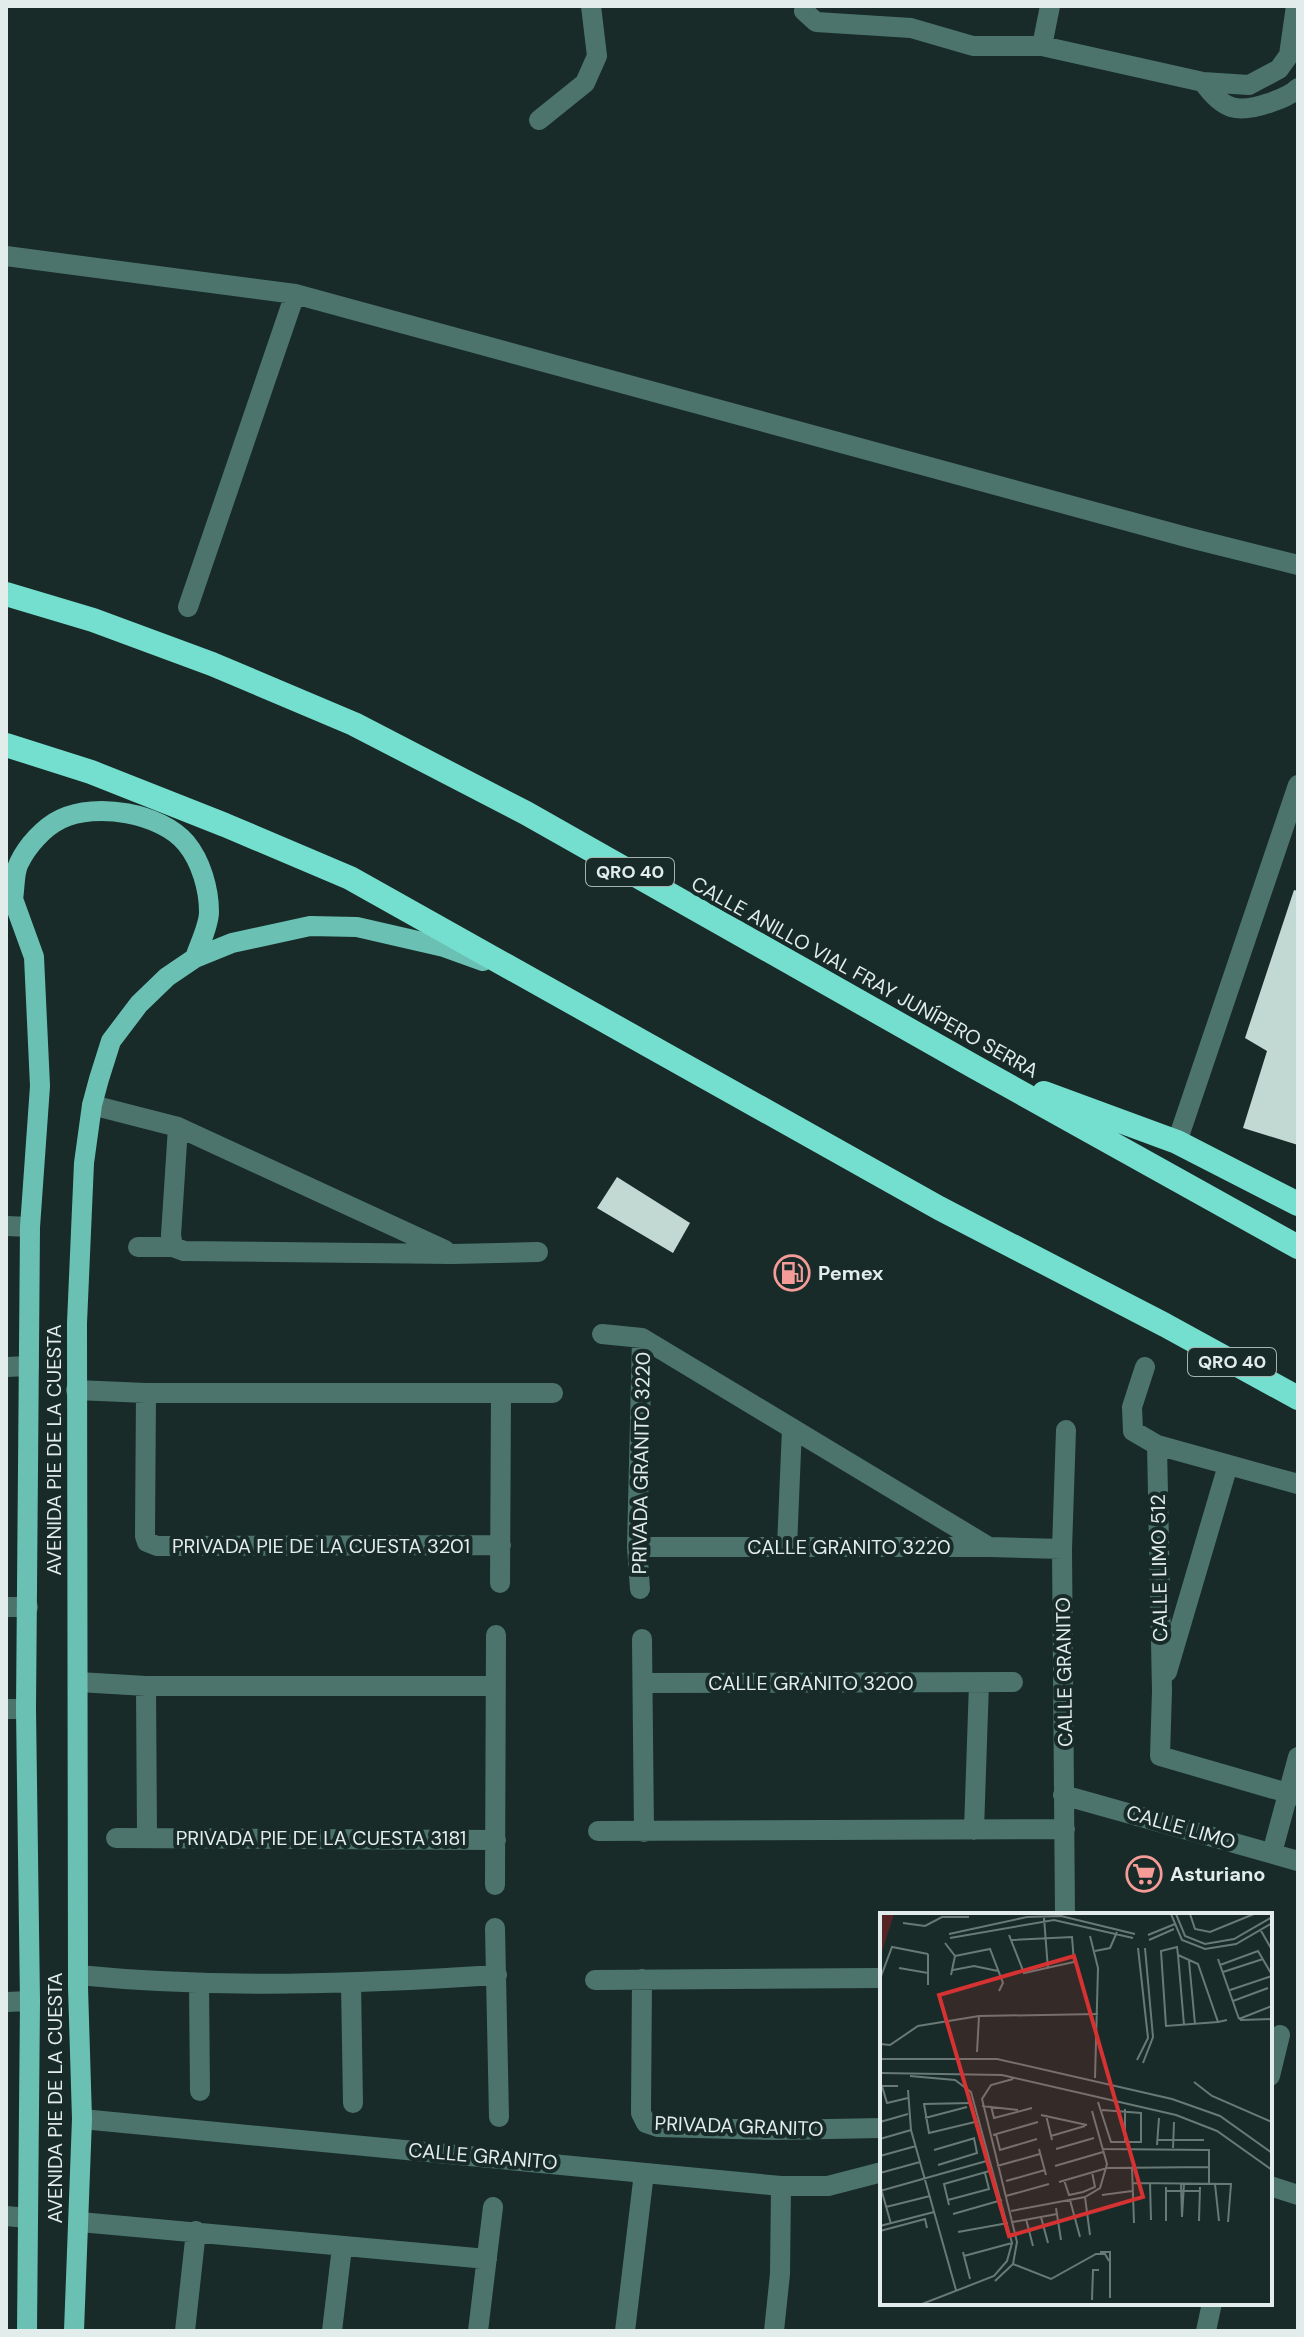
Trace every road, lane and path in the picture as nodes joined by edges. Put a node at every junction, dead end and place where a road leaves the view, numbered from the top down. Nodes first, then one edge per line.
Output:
1 (591, 6) edge
2 (805, 6) edge
3 (1050, 6) edge
4 (1297, 6) edge
5 (1042, 46) junction
6 (1203, 82) junction
7 (1298, 88) edge
8 (539, 120) dead end
9 (6, 256) edge
10 (295, 294) junction
11 (1298, 565) edge
12 (6, 594) edge
13 (188, 607) dead end
14 (6, 745) edge
15 (1298, 785) edge
16 (10, 894) edge
17 (195, 958) junction
18 (532, 979) junction
19 (973, 1066) junction
20 (92, 1105) junction
21 (178, 1127) junction
22 (1177, 1142) junction
23 (1298, 1204) edge
24 (6, 1226) edge
25 (30, 1227) junction
26 (138, 1247) dead end
27 (173, 1247) junction
28 (1298, 1247) edge
29 (538, 1252) dead end
30 (452, 1254) junction
31 (602, 1334) dead end
32 (642, 1338) junction
33 (29, 1366) junction
34 (6, 1367) edge
35 (1145, 1367) dead end
36 (76, 1390) junction
37 (146, 1393) junction
38 (501, 1393) junction
39 (553, 1393) dead end
40 (1298, 1398) edge
41 (792, 1428) junction
42 (1066, 1430) dead end
43 (1157, 1445) junction
44 (1228, 1465) junction
45 (1298, 1484) edge
46 (501, 1545) junction
47 (637, 1547) junction
48 (787, 1547) junction
49 (989, 1547) junction
50 (1062, 1549) junction
51 (500, 1583) dead end
52 (640, 1589) dead end
53 (6, 1607) edge
54 (28, 1607) junction
55 (496, 1635) dead end
56 (642, 1639) dead end
57 (78, 1682) junction
58 (1013, 1682) dead end
59 (643, 1683) junction
60 (979, 1683) junction
61 (146, 1686) junction
62 (495, 1686) junction
63 (1162, 1691) junction
64 (16, 1709) edge
65 (1298, 1757) edge
66 (1293, 1794) edge
67 (1063, 1795) junction
68 (1065, 1829) junction
69 (974, 1830) junction
70 (598, 1831) dead end
71 (644, 1832) junction
72 (147, 1837) junction
73 (116, 1838) dead end
74 (496, 1840) junction
75 (1272, 1853) junction
76 (1298, 1861) edge
77 (495, 1885) dead end
78 (1065, 1913) edge
79 (495, 1928) dead end
80 (78, 1975) junction
81 (497, 1975) junction
82 (880, 1978) edge
83 (642, 1979) junction
84 (595, 1980) dead end
85 (199, 1984) junction
86 (351, 1984) junction
87 (30, 2001) junction
88 (6, 2002) edge
89 (1283, 2036) edge
90 (1272, 2070) edge
91 (200, 2091) dead end
92 (353, 2103) dead end
93 (499, 2117) dead end
94 (82, 2119) junction
95 (880, 2128) edge
96 (644, 2173) junction
97 (880, 2173) edge
98 (781, 2186) junction
99 (1272, 2187) edge
100 (1298, 2195) edge
101 (493, 2207) dead end
102 (6, 2216) edge
103 (27, 2218) junction
104 (80, 2222) junction
105 (196, 2231) junction
106 (342, 2247) junction
107 (487, 2259) junction
108 (1212, 2305) edge
109 (27, 2331) edge
110 (74, 2331) edge
111 (185, 2331) edge
112 (332, 2331) edge
113 (478, 2331) edge
114 (625, 2331) edge
115 (774, 2331) edge
116 (1206, 2331) edge

1 - 8 street
2 - 5 street
3 - 5 street
4 - 6 street
5 - 6 street
6 - 7 street
9 - 10 street
10 - 11 street
10 - 13 street
12 - 19 highway, CALLE ANILLO VIAL FRAY JUNÍPERO SERRA / QRO 40
14 - 18 highway, QRO 40
15 - 22 street
16 - 17 main road
16 - 25 main road, AVENIDA PIE DE LA CUESTA
17 - 18 main road, AVENIDA PIE DE LA CUESTA
17 - 20 main road, AVENIDA PIE DE LA CUESTA
18 - 40 highway, QRO 40
19 - 22 highway
19 - 28 highway, CALLE ANILLO VIAL FRAY JUNÍPERO SERRA / QRO 40
20 - 21 street
20 - 36 main road, AVENIDA PIE DE LA CUESTA
21 - 27 street
21 - 30 street
22 - 23 highway
24 - 25 street
25 - 33 main road, AVENIDA PIE DE LA CUESTA
26 - 27 street
27 - 30 street
29 - 30 street
31 - 32 street, PRIVADA GRANITO 3220
32 - 41 street, PRIVADA GRANITO 3220
32 - 47 street, PRIVADA GRANITO 3220
33 - 34 street
33 - 54 main road, AVENIDA PIE DE LA CUESTA
35 - 43 street
36 - 37 street
36 - 57 main road, AVENIDA PIE DE LA CUESTA
37 - 38 street
37 - 46 street, PRIVADA PIE DE LA CUESTA 3201
38 - 39 street
38 - 46 street
41 - 48 street
41 - 49 street, PRIVADA GRANITO 3220
42 - 50 street, CALLE GRANITO
43 - 44 street
43 - 63 street, CALLE LIMO 512
44 - 45 street
44 - 63 street, CALLE LIMO 512
46 - 51 street
47 - 48 street, CALLE GRANITO 3220
47 - 52 street, PRIVADA GRANITO 3220
48 - 49 street, CALLE GRANITO 3220
49 - 50 street, CALLE GRANITO 3220
50 - 67 street, CALLE GRANITO
53 - 54 street
54 - 64 main road, AVENIDA PIE DE LA CUESTA
55 - 62 street, PRIVADA PIE DE LA CUESTA 3181
56 - 59 street
57 - 61 street
57 - 80 main road, AVENIDA PIE DE LA CUESTA
58 - 60 street, CALLE GRANITO 3200
59 - 60 street, CALLE GRANITO 3200
59 - 71 street
60 - 69 street
61 - 62 street
61 - 72 street, PRIVADA PIE DE LA CUESTA 3181
62 - 74 street, PRIVADA PIE DE LA CUESTA 3181
63 - 66 street, CALLE LIMO 512
64 - 87 main road, AVENIDA PIE DE LA CUESTA
65 - 66 street
66 - 75 street
67 - 68 street, CALLE GRANITO
67 - 75 street, CALLE LIMO
68 - 69 street
68 - 78 street, CALLE GRANITO
69 - 71 street
70 - 71 street
72 - 73 street, PRIVADA PIE DE LA CUESTA 3181
72 - 74 street, PRIVADA PIE DE LA CUESTA 3181
74 - 77 street, PRIVADA PIE DE LA CUESTA 3181
75 - 76 street, CALLE LIMO
79 - 81 street
80 - 85 street
80 - 94 main road, AVENIDA PIE DE LA CUESTA
81 - 86 street
81 - 93 street
82 - 83 street
83 - 84 street
83 - 95 street, PRIVADA GRANITO
85 - 86 street
85 - 91 street
86 - 92 street
87 - 88 street
87 - 103 main road, AVENIDA PIE DE LA CUESTA
89 - 90 street
94 - 96 street, CALLE GRANITO
94 - 104 main road, AVENIDA PIE DE LA CUESTA
96 - 98 street, CALLE GRANITO
96 - 114 street
97 - 98 street, CALLE GRANITO
98 - 115 street
99 - 100 street
101 - 107 street
102 - 103 street
103 - 109 main road, AVENIDA PIE DE LA CUESTA
104 - 105 street
104 - 110 main road, AVENIDA PIE DE LA CUESTA
105 - 106 street
105 - 111 street
106 - 107 street
106 - 112 street
107 - 113 street
108 - 116 street

